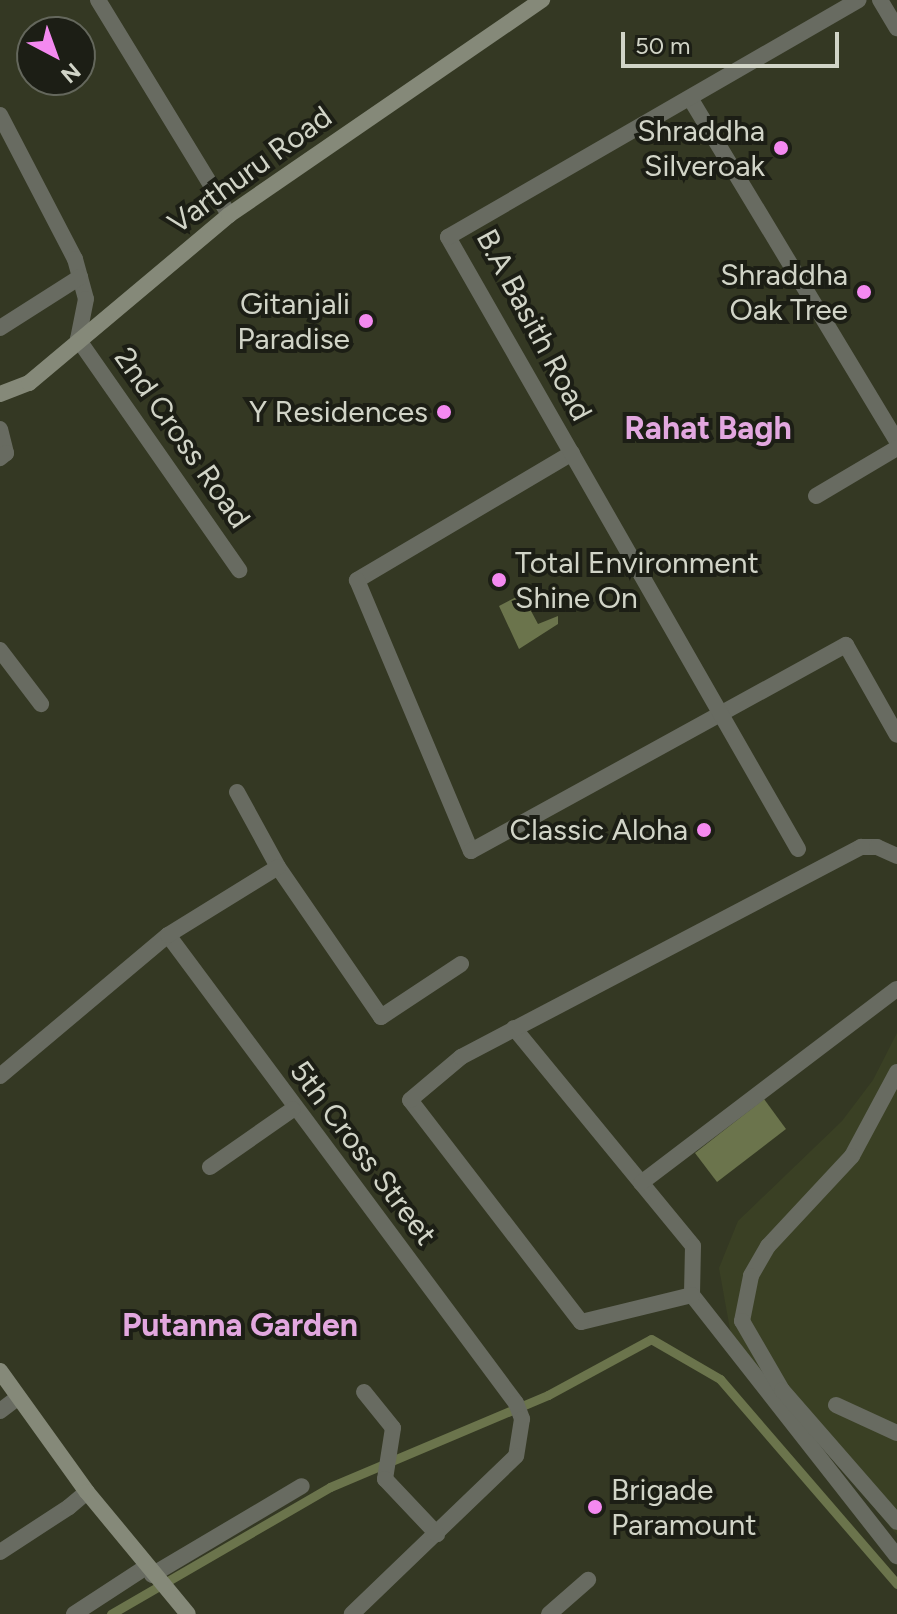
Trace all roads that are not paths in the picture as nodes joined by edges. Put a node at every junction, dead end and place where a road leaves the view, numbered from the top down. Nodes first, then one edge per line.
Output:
1 (98, 0) edge
2 (859, 0) edge
3 (880, 0) edge
4 (538, 1) edge
5 (897, 28) edge
6 (690, 98) junction
7 (0, 115) edge
8 (229, 215) junction
9 (80, 277) junction
10 (0, 328) edge
11 (78, 339) junction
12 (0, 394) edge
13 (0, 429) edge
14 (897, 441) edge
15 (897, 448) edge
16 (572, 453) junction
17 (0, 458) edge
18 (816, 496) dead end
19 (239, 570) dead end
20 (0, 650) edge
21 (41, 704) dead end
22 (720, 714) junction
23 (897, 735) edge
24 (237, 792) dead end
25 (798, 849) dead end
26 (897, 856) edge
27 (278, 867) junction
28 (168, 935) junction
29 (461, 964) dead end
30 (897, 989) edge
31 (514, 1028) junction
32 (897, 1072) edge
33 (0, 1076) edge
34 (293, 1109) junction
35 (210, 1167) dead end
36 (641, 1183) junction
37 (692, 1295) junction
38 (0, 1371) edge
39 (364, 1392) dead end
40 (17, 1398) junction
41 (836, 1405) dead end
42 (0, 1411) edge
43 (897, 1433) edge
44 (302, 1486) dead end
45 (87, 1492) junction
46 (897, 1522) edge
47 (437, 1534) junction
48 (0, 1552) edge
49 (897, 1556) edge
50 (149, 1571) junction
51 (588, 1580) dead end
52 (74, 1614) edge
53 (188, 1614) edge
54 (352, 1614) edge
55 (549, 1614) edge

1 - 8 street
2 - 6 street, B.A Basith Road
3 - 5 street
4 - 8 street, Varthuru Road
6 - 14 street
6 - 16 street, B.A Basith Road
7 - 9 street
8 - 11 street, Varthuru Road
9 - 10 street
9 - 11 street
11 - 12 street, Varthuru Road
11 - 19 street, 2nd Cross Road
13 - 17 street
15 - 18 street
16 - 22 street, B.A Basith Road
16 - 22 street
20 - 21 street
22 - 23 street
22 - 25 street, B.A Basith Road
24 - 27 street
26 - 31 street
27 - 28 street
27 - 29 street
28 - 33 street
28 - 34 street, 5th Cross Street
30 - 36 street
31 - 36 street
31 - 37 street
32 - 46 street
34 - 35 street
34 - 47 street, 5th Cross Street
36 - 37 street
37 - 49 street
38 - 40 street
39 - 47 street
40 - 42 street
40 - 45 street
41 - 43 street
44 - 50 street
45 - 48 street
45 - 50 street
47 - 54 street
50 - 52 street
50 - 53 street
51 - 55 street

